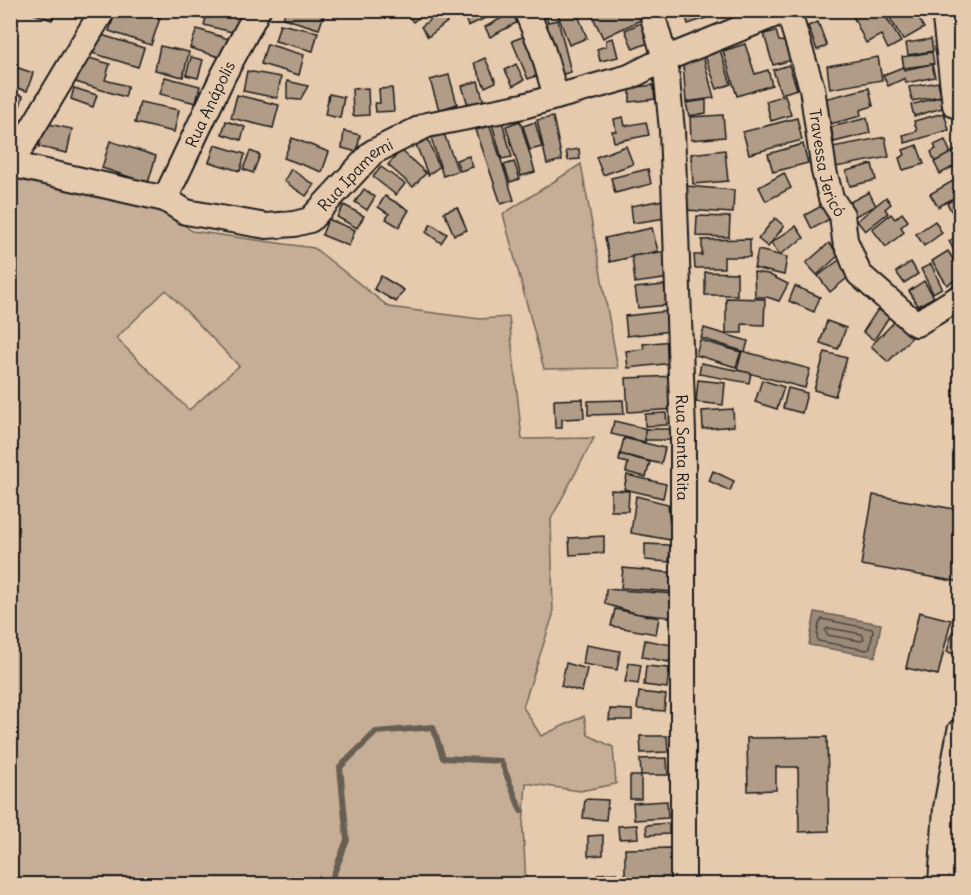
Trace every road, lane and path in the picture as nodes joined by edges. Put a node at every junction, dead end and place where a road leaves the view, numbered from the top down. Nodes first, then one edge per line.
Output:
1 (103, 10) edge
2 (258, 10) edge
3 (526, 10) edge
4 (651, 10) edge
5 (787, 10) edge
6 (944, 10) edge
7 (665, 59) junction
8 (556, 97) junction
9 (955, 105) dead end
10 (11, 164) edge
11 (165, 199) junction
12 (960, 297) edge
13 (960, 731) edge
14 (683, 885) edge
15 (941, 885) edge

1 - 10 street
2 - 11 street, Rua Anápolis
3 - 8 street
4 - 7 street, Rua Santa Rita
5 - 7 street, Rua Ipamemi
5 - 12 street, Travessa Jericó
6 - 9 street
7 - 8 street, Rua Ipamemi
7 - 14 street, Rua Santa Rita
8 - 11 street, Rua Ipamemi
10 - 11 street, Rua Ipamemi
13 - 15 street

